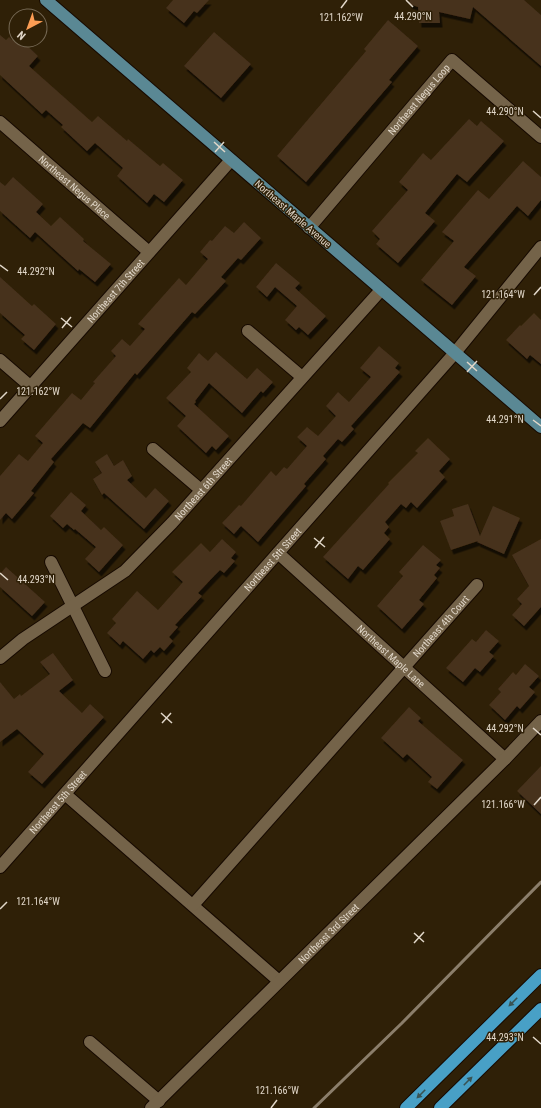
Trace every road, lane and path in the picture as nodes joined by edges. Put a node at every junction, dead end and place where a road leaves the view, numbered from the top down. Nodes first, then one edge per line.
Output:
1 (46, 0) edge
2 (0, 122) edge
3 (541, 137) edge
4 (231, 160) junction
5 (309, 228) junction
6 (541, 247) edge
7 (149, 252) junction
8 (381, 290) junction
9 (248, 331) dead end
10 (454, 354) junction
11 (0, 360) edge
12 (302, 377) junction
13 (30, 386) junction
14 (0, 421) edge
15 (541, 428) edge
16 (153, 449) dead end
17 (201, 490) junction
18 (278, 553) junction
19 (51, 562) dead end
20 (477, 585) dead end
21 (73, 606) junction
22 (0, 658) edge
23 (404, 667) junction
24 (105, 671) dead end
25 (541, 721) edge
26 (505, 759) junction
27 (65, 794) junction
28 (0, 867) edge
29 (193, 905) junction
30 (541, 975) edge
31 (279, 982) junction
32 (541, 1009) edge
33 (90, 1042) dead end
34 (155, 1104) edge
35 (406, 1108) edge
36 (440, 1108) edge

1 - 4 main road, Northeast Maple Avenue
2 - 7 street, Northeast Negus Place
3 - 5 street, Northeast Negus Loop
4 - 5 main road, Northeast Maple Avenue
4 - 7 street, Northeast 7th Street
5 - 8 main road, Northeast Maple Avenue
6 - 10 street, Northeast 5th Street
7 - 13 street, Northeast 7th Street
8 - 10 main road, Northeast Maple Avenue
8 - 12 street, Northeast 6th Street
9 - 12 street
10 - 15 main road, Northeast Maple Avenue
10 - 18 street, Northeast 5th Street
11 - 13 street
12 - 17 street, Northeast 6th Street
13 - 14 street, Northeast 7th Street
16 - 17 street
17 - 21 street, Northeast 6th Street
18 - 23 street, Northeast Maple Lane
18 - 27 street, Northeast 5th Street
19 - 21 street
20 - 23 street, Northeast 4th Court
21 - 22 street, Northeast 6th Street
21 - 24 street
23 - 26 street, Northeast Maple Lane
23 - 29 street, Northeast 4th Court
25 - 26 street, Northeast 3rd Street
26 - 31 street, Northeast 3rd Street
27 - 28 street, Northeast 5th Street
27 - 29 street
29 - 31 street
30 -> 35 highway
31 - 34 street, Northeast 3rd Street
36 -> 32 highway
33 - 34 street

